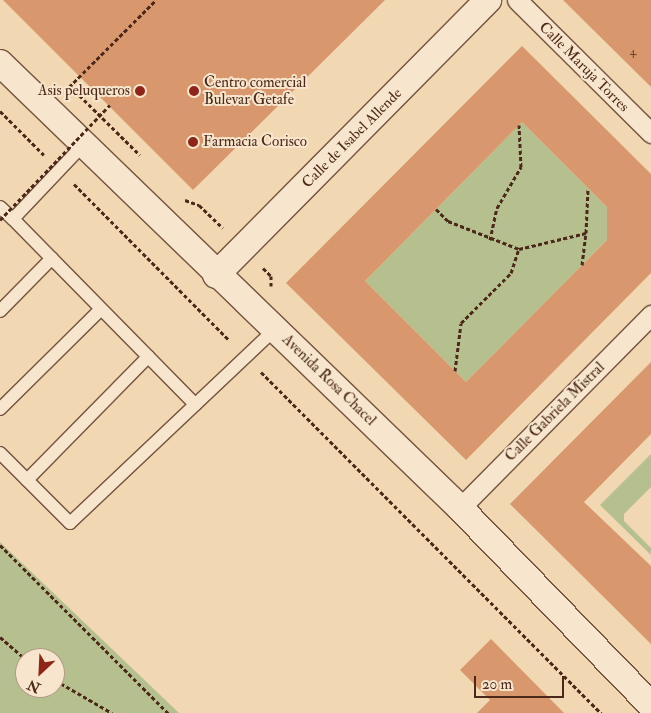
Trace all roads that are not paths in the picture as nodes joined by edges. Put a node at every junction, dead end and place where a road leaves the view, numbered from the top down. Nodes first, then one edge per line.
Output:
1 (488, 0) edge
2 (517, 0) edge
3 (0, 63) edge
4 (651, 134) edge
5 (83, 145) junction
6 (0, 207) edge
7 (6, 219) edge
8 (52, 258) junction
9 (216, 275) junction
10 (101, 309) junction
11 (0, 311) edge
12 (651, 315) edge
13 (276, 328) junction
14 (148, 357) junction
15 (195, 404) junction
16 (0, 410) edge
17 (0, 453) edge
18 (27, 480) junction
19 (460, 508) junction
20 (651, 705) edge

1 - 9 street, Calle de Isabel Allende
2 - 4 street, Calle Maruja Torres
3 - 5 street, Avenida Rosa Chacel
5 - 7 lane
5 - 9 street, Avenida Rosa Chacel
6 - 7 lane
7 - 8 lane
8 - 10 lane
8 - 11 lane
9 - 13 street, Avenida Rosa Chacel
10 - 14 lane
10 - 16 lane
12 - 19 street, Calle Gabriela Mistral
13 - 15 lane
13 - 19 street, Avenida Rosa Chacel
14 - 15 lane
14 - 18 lane
15 - 18 lane
17 - 18 lane
19 - 20 street, Avenida Rosa Chacel

